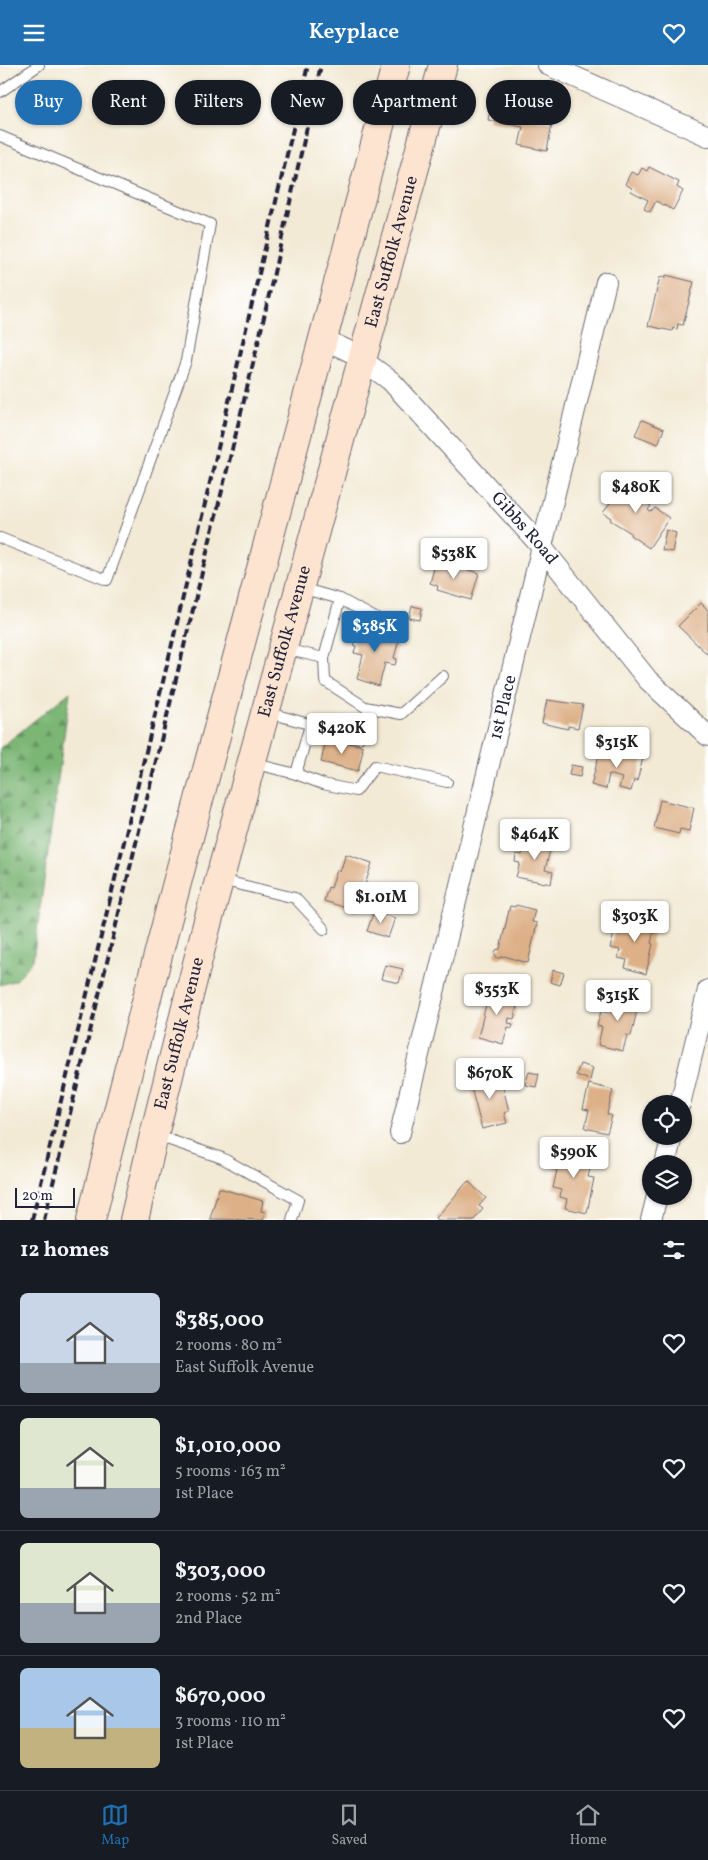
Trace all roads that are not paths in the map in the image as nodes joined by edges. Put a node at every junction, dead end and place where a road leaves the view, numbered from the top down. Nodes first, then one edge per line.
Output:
1 (39, 65) edge
2 (396, 65) edge
3 (443, 65) edge
4 (548, 65) edge
5 (0, 92) edge
6 (0, 136) edge
7 (708, 136) edge
8 (606, 282) dead end
9 (323, 339) junction
10 (363, 359) junction
11 (0, 538) edge
12 (541, 546) junction
13 (300, 587) junction
14 (340, 599) junction
15 (379, 621) dead end
16 (283, 649) junction
17 (324, 658) junction
18 (443, 676) dead end
19 (266, 712) junction
20 (310, 725) junction
21 (708, 736) edge
22 (359, 738) dead end
23 (252, 763) junction
24 (296, 774) junction
25 (447, 782) dead end
26 (220, 880) junction
27 (324, 929) dead end
28 (708, 990) edge
29 (682, 1095) edge
30 (400, 1133) dead end
31 (154, 1135) junction
32 (655, 1205) edge
33 (91, 1220) edge
34 (134, 1220) edge
35 (292, 1220) edge
36 (651, 1220) edge

1 - 5 lane
2 - 9 main road
3 - 10 main road, East Suffolk Avenue
4 - 7 street
6 - 11 lane
8 - 12 street, 1st Place
9 - 10 street, Gibbs Road
9 - 33 main road
10 - 12 street, Gibbs Road
10 - 13 main road, East Suffolk Avenue
12 - 21 street, Gibbs Road
12 - 30 street, 1st Place
13 - 14 lane
13 - 16 main road, East Suffolk Avenue
14 - 15 lane
14 - 17 lane
16 - 17 lane
16 - 19 main road, East Suffolk Avenue
17 - 18 lane
19 - 20 lane
19 - 23 main road, East Suffolk Avenue
20 - 22 lane
20 - 24 lane
23 - 24 lane
23 - 26 main road, East Suffolk Avenue
24 - 25 lane
26 - 27 lane
26 - 31 main road, East Suffolk Avenue
28 - 29 street
31 - 34 main road, East Suffolk Avenue
31 - 35 lane
32 - 36 street

